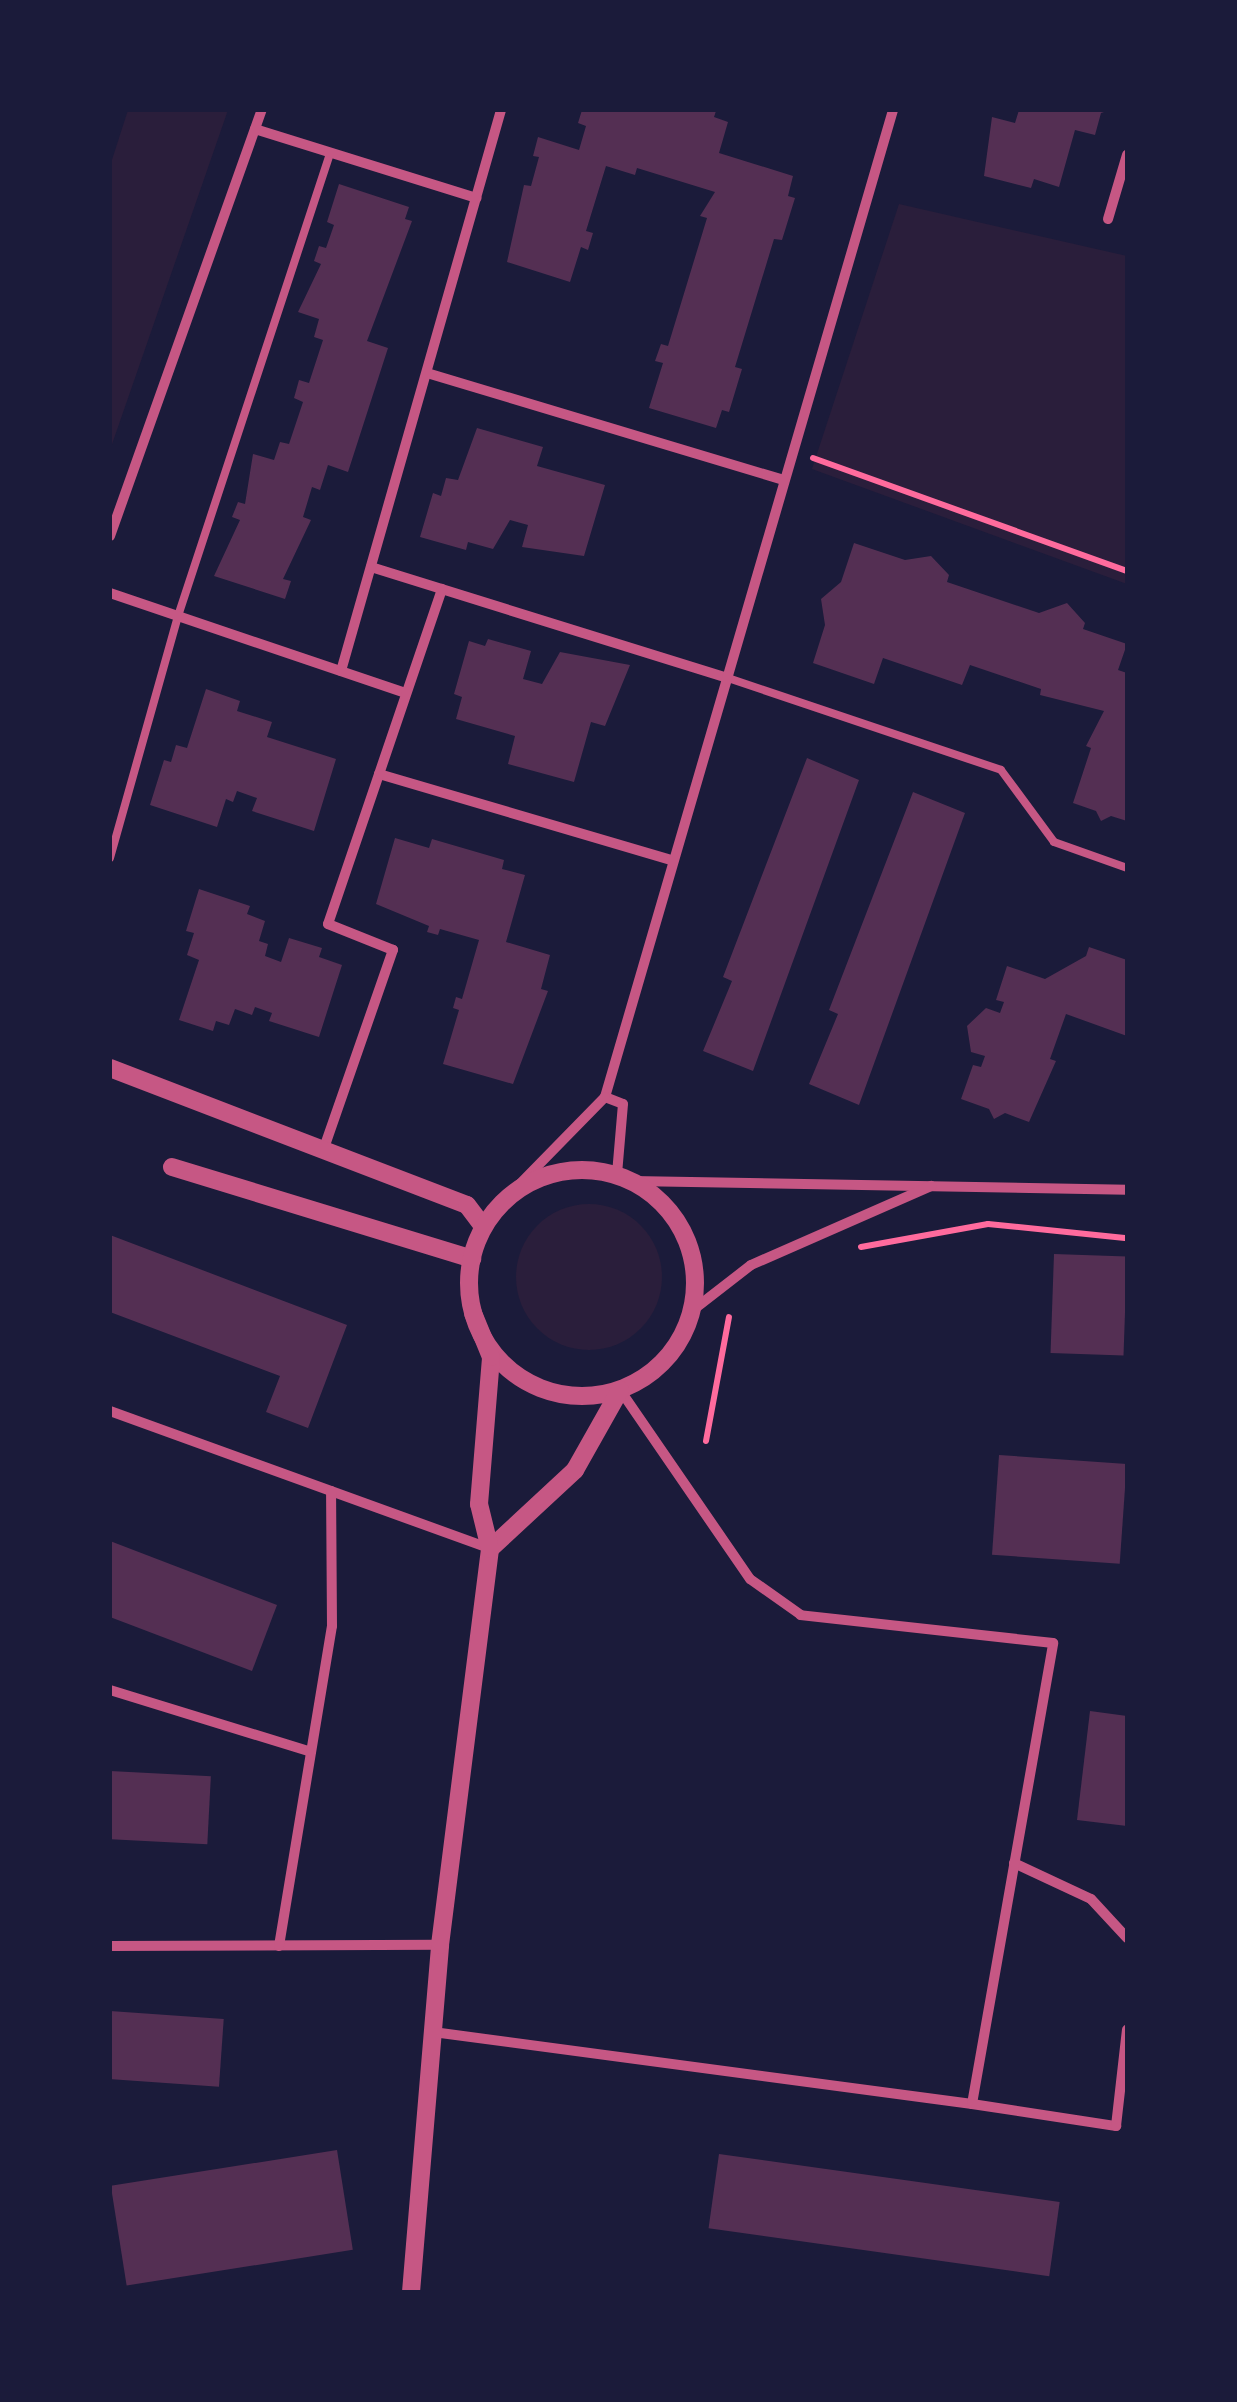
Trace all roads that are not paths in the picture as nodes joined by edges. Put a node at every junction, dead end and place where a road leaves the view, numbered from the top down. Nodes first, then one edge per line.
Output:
1 (262, 110) edge
2 (501, 110) edge
3 (893, 110) edge
4 (255, 129) junction
5 (330, 153) junction
6 (1127, 154) edge
7 (476, 198) junction
8 (1108, 218) dead end
9 (427, 373) junction
10 (783, 480) junction
11 (110, 536) edge
12 (371, 566) junction
13 (442, 589) junction
14 (110, 594) edge
15 (178, 616) junction
16 (341, 671) junction
17 (725, 677) junction
18 (406, 693) junction
19 (379, 774) junction
20 (110, 858) edge
21 (671, 860) junction
22 (1127, 868) edge
23 (110, 1068) edge
24 (605, 1096) junction
25 (324, 1148) junction
26 (172, 1167) dead end
27 (625, 1177) junction
28 (937, 1183) junction
29 (1127, 1190) edge
30 (511, 1193) junction
31 (483, 1226) junction
32 (472, 1259) junction
33 (693, 1310) junction
34 (473, 1313) junction
35 (620, 1390) junction
36 (110, 1411) edge
37 (331, 1491) junction
38 (490, 1549) junction
39 (110, 1690) edge
40 (311, 1752) junction
41 (1014, 1863) junction
42 (1127, 1938) edge
43 (440, 1945) junction
44 (110, 1946) edge
45 (278, 1946) junction
46 (1127, 2030) edge
47 (433, 2032) junction
48 (972, 2104) junction
49 (411, 2292) edge

1 - 4 street
2 - 7 street
3 - 10 street
4 - 5 street
4 - 11 street
5 - 7 street
5 - 15 lane
6 - 8 street
7 - 9 street
9 - 10 street
9 - 12 street
10 - 17 street
12 - 13 street
12 - 16 street
13 - 17 street
13 - 18 street
14 - 15 street
15 - 16 street
15 - 20 lane
16 - 18 street
17 - 21 street
17 - 22 lane
18 - 19 street
19 - 21 street
19 - 25 street
21 - 24 street
23 - 25 street
24 - 27 street
24 - 30 street
25 - 31 street
26 - 32 street
27 - 28 street
27 - 30 street
27 - 33 street
28 - 29 street
28 - 33 street
30 - 31 street
31 - 32 street
32 - 34 street
33 - 35 street
34 - 35 street
34 - 38 street
35 - 38 street
35 - 41 street
36 - 37 street
37 - 38 street
37 - 40 street
38 - 43 street
39 - 40 street
40 - 45 street
41 - 42 street
41 - 48 street
43 - 45 street
43 - 47 street
44 - 45 street
46 - 48 street
47 - 48 street
47 - 49 street

